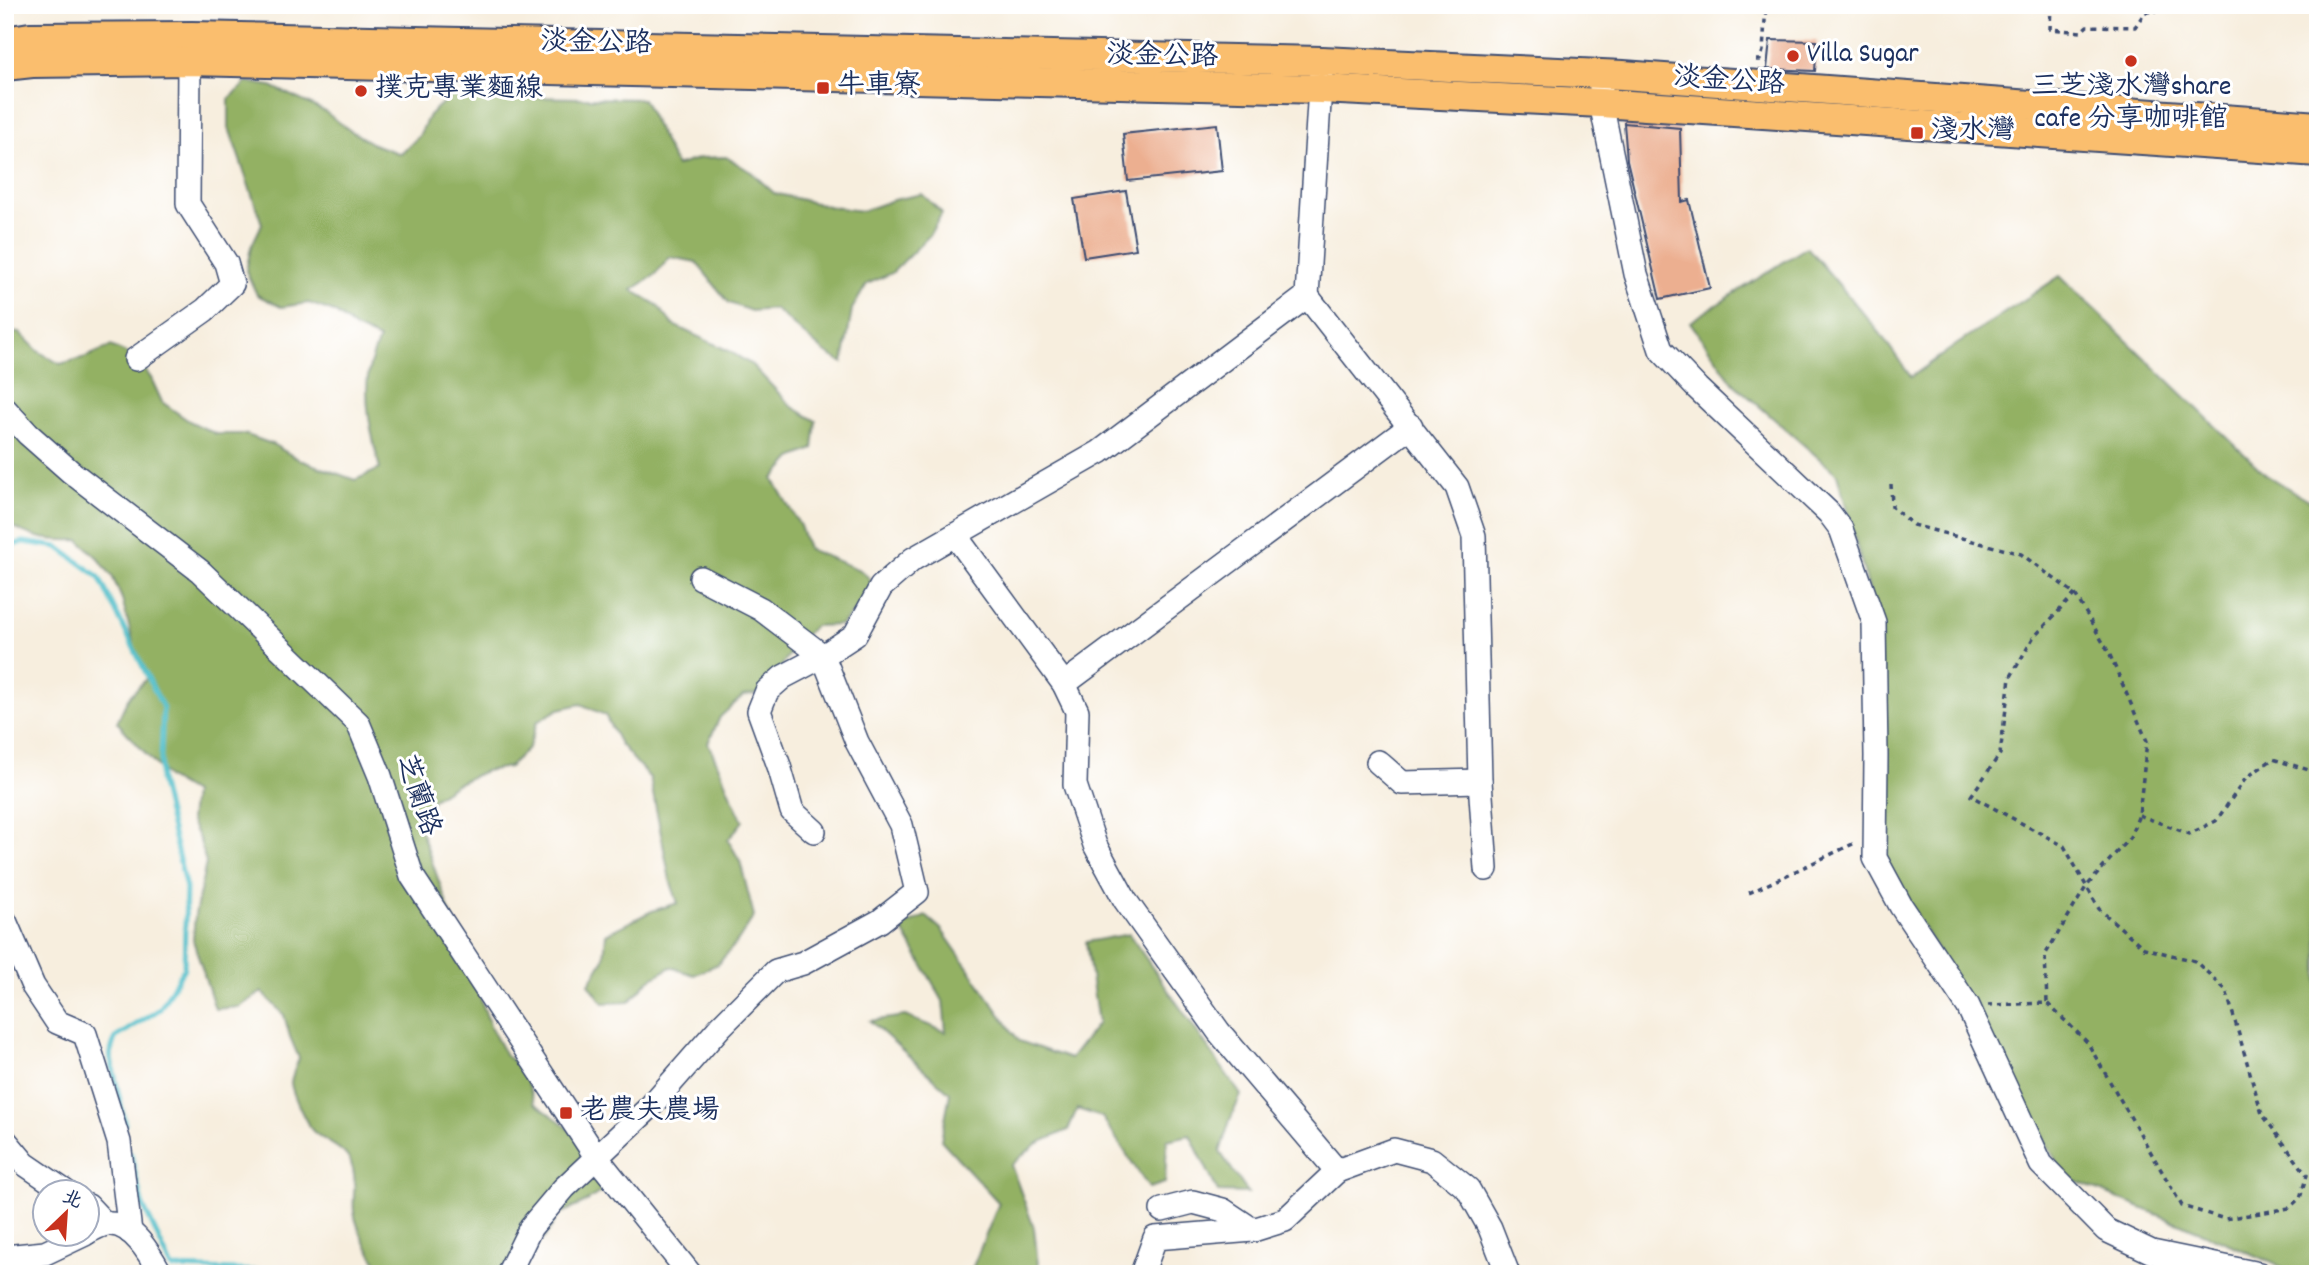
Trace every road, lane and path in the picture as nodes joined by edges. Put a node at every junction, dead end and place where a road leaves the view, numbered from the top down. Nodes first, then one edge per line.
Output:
1 (1766, 5) edge
2 (2051, 5) edge
3 (2169, 5) edge
4 (5, 41) edge
5 (1748, 60) dead end
6 (189, 61) junction
7 (5, 66) edge
8 (1601, 74) junction
9 (1321, 75) junction
10 (1601, 103) junction
11 (2318, 126) edge
12 (2318, 152) edge
13 (1307, 296) junction
14 (136, 359) dead end
15 (5, 409) edge
16 (1410, 426) junction
17 (1891, 484) dead end
18 (955, 535) junction
19 (701, 578) dead end
20 (2075, 594) junction
21 (823, 656) junction
22 (1064, 684) junction
23 (1378, 762) dead end
24 (2315, 772) dead end
25 (1480, 781) junction
26 (2139, 815) junction
27 (814, 831) dead end
28 (1875, 833) junction
29 (1486, 869) dead end
30 (2087, 887) junction
31 (1749, 893) dead end
32 (5, 921) edge
33 (2047, 1003) junction
34 (1968, 1006) junction
35 (5, 1140) edge
36 (597, 1158) junction
37 (1337, 1171) junction
38 (46, 1178) edge
39 (1162, 1210) dead end
40 (102, 1228) edge
41 (1253, 1230) junction
42 (130, 1232) junction
43 (55, 1248) edge
44 (5, 1256) edge
45 (161, 1274) edge
46 (508, 1274) edge
47 (690, 1274) edge
48 (1142, 1274) edge
49 (1508, 1274) edge
50 (2259, 1274) edge

1 - 5 path
2 - 3 path
4 - 9 main road, 淡金公路
6 - 7 main road, 淡金公路
6 - 9 main road, 淡金公路
6 - 14 street
8 - 9 main road, 淡金公路
8 - 10 street
8 - 11 main road, 淡金公路
9 - 10 main road, 淡金公路
9 - 13 street
10 - 12 main road, 淡金公路
10 - 28 street
13 - 16 street
13 - 18 street
15 - 36 street, 芝蘭路
16 - 22 street
16 - 25 street
17 - 20 path
18 - 21 street
18 - 22 street
19 - 21 street
20 - 26 path
20 - 30 path
21 - 27 street
21 - 36 street
22 - 37 street
23 - 25 street
24 - 26 path
25 - 29 street
26 - 30 path
28 - 31 path
28 - 34 street
30 - 33 path
30 - 33 path
32 - 42 street
33 - 34 path
34 - 50 street
35 - 38 street
36 - 46 street
36 - 47 street, 芝蘭路
37 - 41 street
37 - 49 street
39 - 41 street
40 - 42 street
41 - 48 street
42 - 45 street
43 - 44 street

